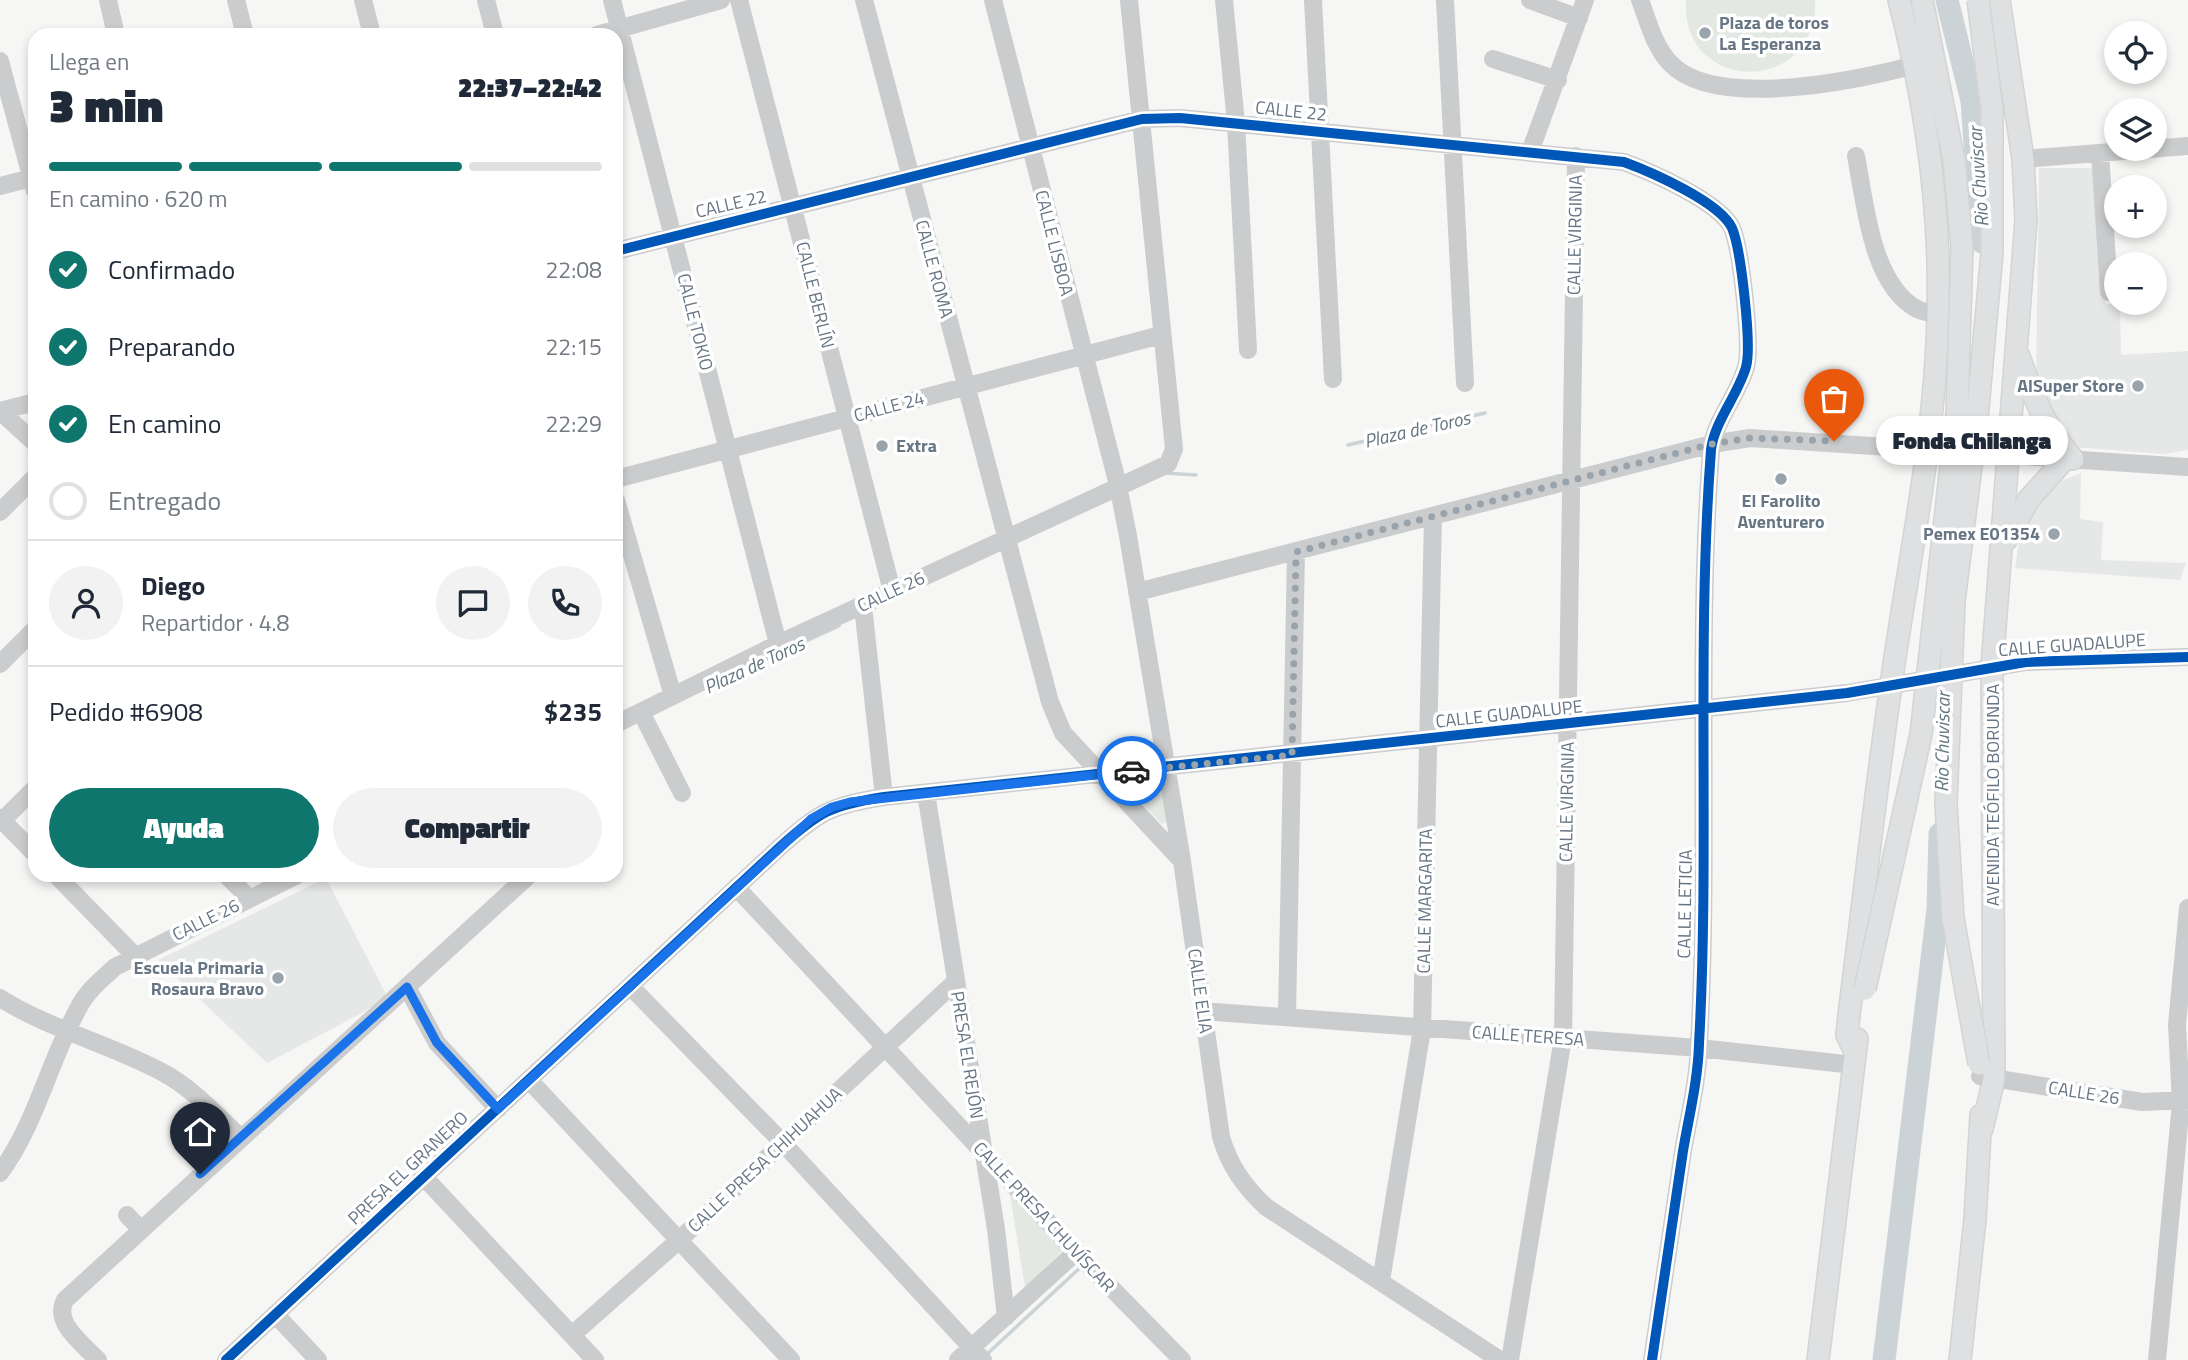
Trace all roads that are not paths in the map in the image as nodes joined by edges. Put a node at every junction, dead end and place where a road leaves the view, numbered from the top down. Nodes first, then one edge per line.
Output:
1 (108, 0) edge
2 (236, 0) edge
3 (363, 0) edge
4 (486, 0) edge
5 (612, 0) edge
6 (721, 0) edge
7 (739, 0) edge
8 (864, 0) edge
9 (993, 0) edge
10 (1129, 0) edge
11 (1224, 0) edge
12 (1313, 0) edge
13 (1445, 0) edge
14 (1530, 0) edge
15 (1585, 0) edge
16 (1640, 0) edge
17 (1899, 0) edge
18 (1909, 0) edge
19 (1922, 0) edge
20 (1978, 0) edge
21 (1999, 0) edge
22 (1579, 18) junction
23 (114, 28) edge
24 (243, 28) edge
25 (370, 28) edge
26 (493, 28) edge
27 (620, 28) edge
28 (623, 28) edge
29 (623, 41) edge
30 (1493, 59) dead end
31 (0, 61) edge
32 (1915, 65) junction
33 (1558, 80) junction
34 (1142, 119) junction
35 (1236, 123) junction
36 (1320, 132) junction
37 (1455, 145) junction
38 (1030, 146) junction
39 (2188, 146) edge
40 (1530, 152) junction
41 (2100, 153) junction
42 (1576, 156) junction
43 (1856, 156) dead end
44 (2023, 159) junction
45 (28, 161) edge
46 (910, 177) junction
47 (28, 183) edge
48 (0, 186) edge
49 (793, 208) junction
50 (673, 236) junction
51 (623, 249) edge
52 (2106, 252) edge
53 (1938, 272) junction
54 (1938, 315) junction
55 (1161, 335) junction
56 (1248, 350) dead end
57 (2018, 352) junction
58 (1082, 355) junction
59 (1333, 379) dead end
60 (1465, 383) dead end
61 (965, 387) junction
62 (28, 404) edge
63 (0, 411) edge
64 (846, 418) junction
65 (28, 437) edge
66 (1712, 444) junction
67 (1927, 448) junction
68 (727, 450) junction
69 (2007, 453) junction
70 (2069, 459) junction
71 (2188, 467) edge
72 (623, 477) edge
73 (1571, 483) junction
74 (28, 484) edge
75 (1118, 485) junction
76 (0, 512) edge
77 (1433, 517) junction
78 (623, 523) edge
79 (1007, 538) junction
80 (2002, 548) junction
81 (1296, 552) junction
82 (892, 591) junction
83 (1137, 592) junction
84 (863, 606) junction
85 (28, 636) edge
86 (778, 644) junction
87 (2188, 657) edge
88 (0, 664) edge
89 (1992, 667) junction
90 (1890, 687) junction
91 (673, 696) junction
92 (1704, 710) junction
93 (642, 714) junction
94 (623, 721) edge
95 (1568, 725) junction
96 (1429, 740) junction
97 (1292, 755) junction
98 (1166, 768) junction
99 (1101, 775) junction
100 (682, 793) dead end
101 (926, 793) junction
102 (28, 795) edge
103 (884, 797) junction
104 (832, 807) joint
105 (1, 821) edge
106 (28, 847) edge
107 (1182, 861) junction
108 (63, 882) edge
109 (233, 882) edge
110 (282, 882) edge
111 (521, 882) edge
112 (736, 887) junction
113 (249, 898) junction
114 (2188, 908) edge
115 (135, 956) junction
116 (956, 982) junction
117 (630, 986) junction
118 (407, 987) junction
119 (0, 998) edge
120 (1202, 1011) junction
121 (1287, 1016) junction
122 (1422, 1029) junction
123 (68, 1032) junction
124 (1563, 1038) junction
125 (885, 1048) junction
126 (1699, 1048) junction
127 (1855, 1058) junction
128 (1984, 1073) junction
129 (529, 1080) junction
130 (2184, 1101) edge
131 (498, 1109) junction
132 (240, 1137) junction
133 (782, 1142) junction
134 (981, 1149) junction
135 (2177, 1160) junction
136 (0, 1173) edge
137 (424, 1176) junction
138 (2188, 1176) edge
139 (127, 1215) dead end
140 (140, 1230) junction
141 (1834, 1237) junction
142 (678, 1241) junction
143 (1076, 1252) junction
144 (1381, 1281) junction
145 (275, 1314) junction
146 (1006, 1317) junction
147 (572, 1335) junction
148 (2161, 1355) edge
149 (971, 1356) edge
150 (97, 1360) edge
151 (226, 1360) edge
152 (318, 1360) edge
153 (595, 1360) edge
154 (791, 1360) edge
155 (1182, 1360) edge
156 (1500, 1360) edge
157 (1510, 1360) edge
158 (1652, 1360) edge
159 (1811, 1360) edge
160 (1818, 1360) edge
161 (1960, 1360) edge

1 - 23 street
2 - 24 street
3 - 25 street
4 - 26 street
5 - 27 street, CALLE TOKIO
6 - 28 street
7 - 49 street, CALLE BERLÍN
8 - 46 street, CALLE ROMA
9 - 38 street, CALLE LISBOA
10 - 34 street
11 - 35 street
12 - 36 street
13 - 37 street
14 - 22 street
15 - 22 street
16 - 32 street
17 - 32 main road
18 - 53 main road
19 - 127 main road, bridge
20 - 128 main road, bridge
21 - 44 main road, AVENIDA TEÓFILO BORUNDA
22 - 33 street
29 - 50 street, CALLE TOKIO
30 - 33 street
31 - 45 street
32 - 53 main road
33 - 40 street
34 - 35 street, CALLE 22
34 - 38 street, CALLE 22
34 - 55 street
35 - 36 street, CALLE 22
35 - 56 street
36 - 37 street, CALLE 22
36 - 59 street
37 - 40 street, CALLE 22
37 - 60 street
38 - 46 street, CALLE 22
38 - 58 street, CALLE LISBOA
39 - 41 street
40 - 42 street, CALLE 22
41 - 44 street
41 - 52 street
42 - 66 street, CALLE 22
42 - 73 street, CALLE VIRGINIA
43 - 54 street
44 - 57 main road, AVENIDA TEÓFILO BORUNDA
46 - 49 street, CALLE 22
46 - 61 street, CALLE ROMA
47 - 48 street
49 - 50 street, CALLE 22
49 - 64 street, CALLE BERLÍN
50 - 51 street, CALLE 22
50 - 68 street, CALLE TOKIO
53 - 54 main road
54 - 67 main road
55 - 58 street, CALLE 24
55 - 75 street, CALLE 26
57 - 69 main road, AVENIDA TEÓFILO BORUNDA
57 - 70 main road
58 - 61 street, CALLE 24
58 - 75 street, CALLE LISBOA
61 - 64 street, CALLE 24
61 - 79 street, CALLE ROMA
62 - 63 street
63 - 65 street
64 - 68 street, CALLE 24
64 - 82 street, CALLE BERLÍN
66 - 67 street
66 - 73 street
66 - 92 street, CALLE LETICIA
67 - 69 street, bridge
67 - 90 main road
68 - 72 street, CALLE 24
68 - 86 street, CALLE TOKIO
69 - 70 street
69 - 80 main road, AVENIDA TEÓFILO BORUNDA
70 - 71 street
70 - 80 main road
73 - 77 street
73 - 95 street, CALLE VIRGINIA
74 - 76 street
75 - 79 street, CALLE 26
75 - 83 street, CALLE ELIA
77 - 81 street
77 - 96 street, CALLE MARGARITA
78 - 91 street
79 - 82 street, CALLE 26
79 - 99 street, CALLE ROMA
80 - 89 main road, AVENIDA TEÓFILO BORUNDA
81 - 83 street
81 - 97 street
82 - 84 street, CALLE 26
83 - 98 street, CALLE ELIA
84 - 86 street, CALLE 26
84 - 103 street
85 - 88 street
86 - 91 street, CALLE 26
87 - 89 street, CALLE GUADALUPE
89 - 90 street, CALLE GUADALUPE, bridge
89 - 128 main road, AVENIDA TEÓFILO BORUNDA
90 - 92 street, CALLE GUADALUPE
90 - 127 main road
91 - 93 street, CALLE 26
92 - 95 street, CALLE GUADALUPE
92 - 126 street, CALLE LETICIA
93 - 94 street, CALLE 26
93 - 100 street
95 - 96 street, CALLE GUADALUPE
95 - 124 street, CALLE VIRGINIA
96 - 97 street, CALLE GUADALUPE
96 - 122 street, CALLE MARGARITA
97 - 98 street, CALLE GUADALUPE
97 - 121 street
98 - 99 street, CALLE GUADALUPE
98 - 107 street, CALLE ELIA
99 - 101 street, CALLE GUADALUPE
99 - 107 street, CALLE ROMA
101 - 103 street, CALLE GUADALUPE
101 - 116 street, PRESA EL REJÓN
102 - 105 street
103 - 104 street, CALLE GUADALUPE
104 - 112 street, PRESA EL GRANERO
105 - 106 street
107 - 120 street, CALLE ELIA
108 - 115 street
109 - 113 street
110 - 113 street, CALLE 26
111 - 118 street
112 - 117 street, PRESA EL GRANERO
112 - 125 street, CALLE PRESA CHUVÍSCAR
113 - 115 street, CALLE 26
114 - 130 street
115 - 123 street, CALLE 26
116 - 125 street, CALLE PRESA CHIHUAHUA
116 - 134 street, PRESA EL REJÓN
117 - 129 street, PRESA EL GRANERO
117 - 133 street
118 - 131 street
118 - 132 street
119 - 123 street
120 - 121 street, CALLE TERESA
120 - 144 street, CALLE ELIA
121 - 122 street, CALLE TERESA
122 - 124 street, CALLE TERESA
122 - 144 street, CALLE MARGARITA
123 - 132 street
123 - 136 street, CALLE 26
124 - 126 street, CALLE TERESA
124 - 157 street, CALLE VIRGINIA
125 - 133 street, CALLE PRESA CHIHUAHUA
125 - 134 street, CALLE PRESA CHUVÍSCAR
126 - 127 street, CALLE TERESA
126 - 158 street, CALLE LETICIA
127 - 141 main road
128 - 130 street, CALLE 26
128 - 161 main road
129 - 131 street, PRESA EL GRANERO
129 - 142 street
130 - 135 street
131 - 137 street, PRESA EL GRANERO
132 - 140 street
133 - 142 street, CALLE PRESA CHIHUAHUA
133 - 149 street
134 - 143 street, CALLE PRESA CHUVÍSCAR
134 - 146 street, PRESA EL REJÓN
135 - 138 street
135 - 148 street
137 - 145 street, PRESA EL GRANERO
137 - 147 street
139 - 140 street
140 - 150 street
141 - 159 street
141 - 160 main road
142 - 147 street, CALLE PRESA CHIHUAHUA
142 - 154 street
143 - 146 street
143 - 155 street, CALLE PRESA CHUVÍSCAR
144 - 156 street, CALLE ELIA
145 - 151 street, PRESA EL GRANERO
145 - 152 street
146 - 149 street
147 - 153 street

